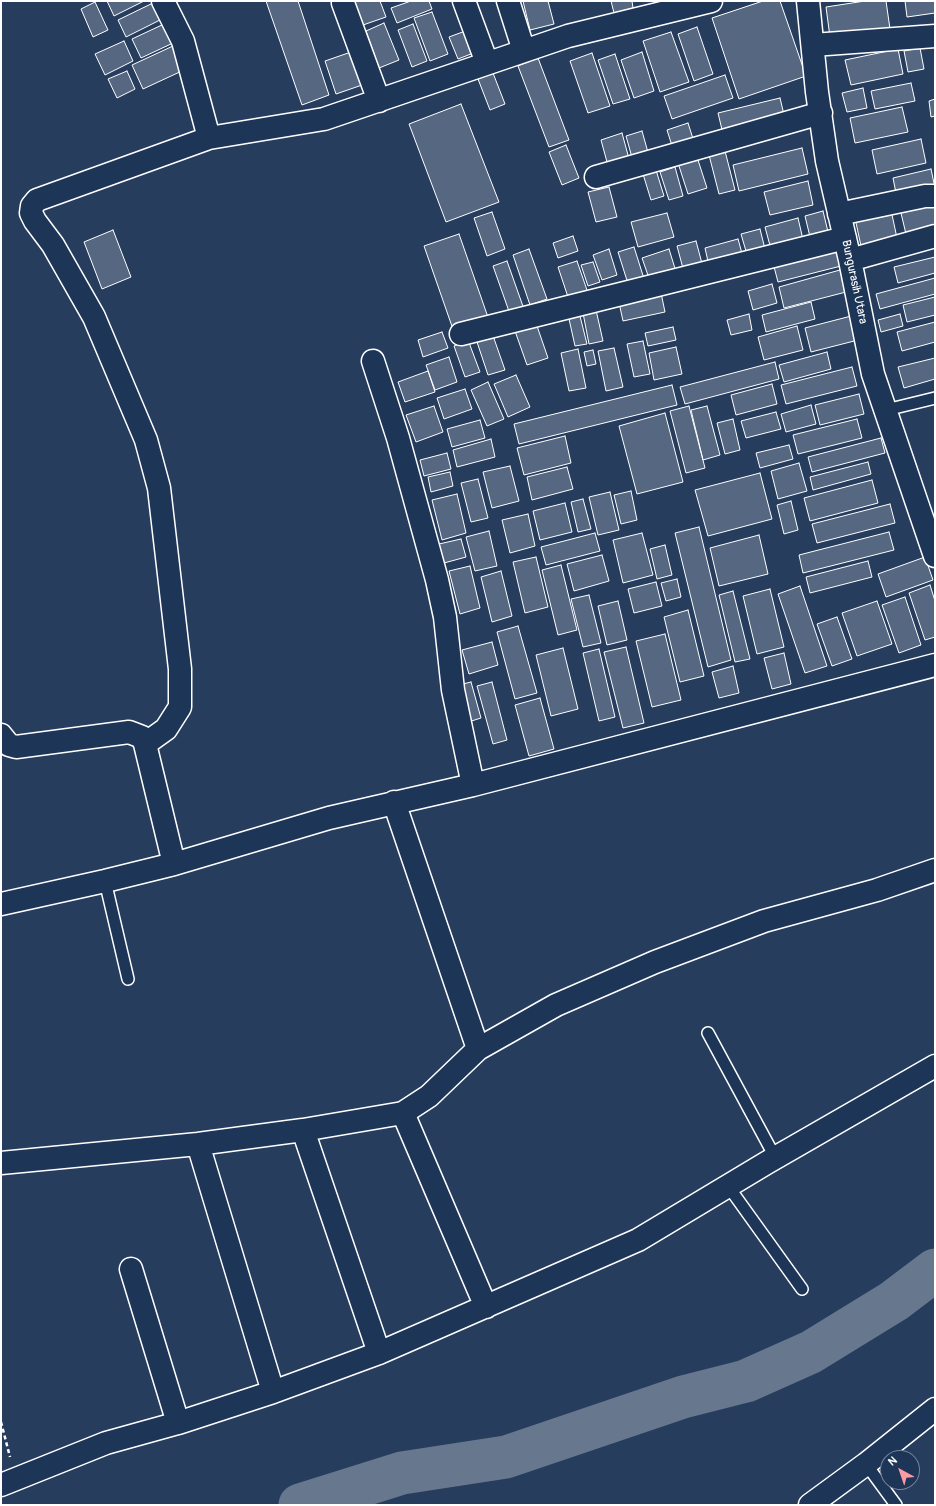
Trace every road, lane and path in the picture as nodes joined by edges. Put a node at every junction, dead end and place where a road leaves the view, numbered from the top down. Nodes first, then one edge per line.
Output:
1 (164, 1) edge
2 (464, 1) edge
3 (508, 1) edge
4 (711, 1) edge
5 (808, 1) edge
6 (343, 2) dead end
7 (641, 9) edge
8 (935, 36) edge
9 (813, 45) junction
10 (524, 51) junction
11 (486, 63) junction
12 (379, 101) junction
13 (820, 113) junction
14 (209, 138) junction
15 (596, 177) dead end
16 (935, 196) edge
17 (839, 214) junction
18 (935, 236) edge
19 (845, 238) junction
20 (850, 260) junction
21 (461, 334) dead end
22 (373, 361) dead end
23 (935, 398) edge
24 (886, 410) junction
25 (935, 556) edge
26 (935, 665) edge
27 (1, 735) edge
28 (145, 744) junction
29 (473, 785) junction
30 (394, 802) junction
31 (174, 864) junction
32 (935, 870) edge
33 (105, 881) junction
34 (1, 904) edge
35 (128, 979) dead end
36 (708, 1033) dead end
37 (478, 1049) junction
38 (935, 1066) edge
39 (403, 1113) junction
40 (303, 1130) junction
41 (198, 1144) junction
42 (775, 1157) junction
43 (1, 1161) edge
44 (728, 1186) junction
45 (131, 1268) dead end
46 (802, 1289) dead end
47 (486, 1307) junction
48 (379, 1354) junction
49 (273, 1392) junction
50 (935, 1409) edge
51 (1, 1422) edge
52 (178, 1423) junction
53 (866, 1464) junction
54 (8, 1482) edge
55 (810, 1505) edge
56 (896, 1505) edge

1 - 14 main road
2 - 11 main road
3 - 10 main road
4 - 7 main road
5 - 9 main road, Bungurasih Utara
6 - 12 main road
7 - 10 main road
8 - 9 main road
9 - 13 main road, Bungurasih Utara
10 - 11 main road
11 - 12 main road
12 - 14 main road
13 - 15 main road
13 - 17 main road, Bungurasih Utara
14 - 28 main road
16 - 17 main road
17 - 19 main road, Bungurasih Utara
18 - 20 main road
19 - 20 main road, Bungurasih Utara
19 - 21 main road
20 - 24 main road, Bungurasih Utara
22 - 29 main road
23 - 24 lane
24 - 25 main road, Bungurasih Utara
26 - 29 main road
27 - 28 main road
28 - 31 main road
29 - 30 main road
30 - 31 main road
30 - 37 main road
31 - 33 main road
32 - 37 main road
33 - 34 main road
33 - 35 lane
36 - 42 lane
37 - 39 main road
38 - 42 main road
39 - 40 main road
39 - 47 main road
40 - 41 main road
40 - 48 main road
41 - 43 main road
41 - 49 main road
42 - 44 main road
44 - 46 lane
44 - 47 main road
45 - 52 main road
47 - 48 main road
48 - 49 main road
49 - 52 main road
50 - 53 main road
51 - 54 path
52 - 54 main road
53 - 55 main road
53 - 56 lane

